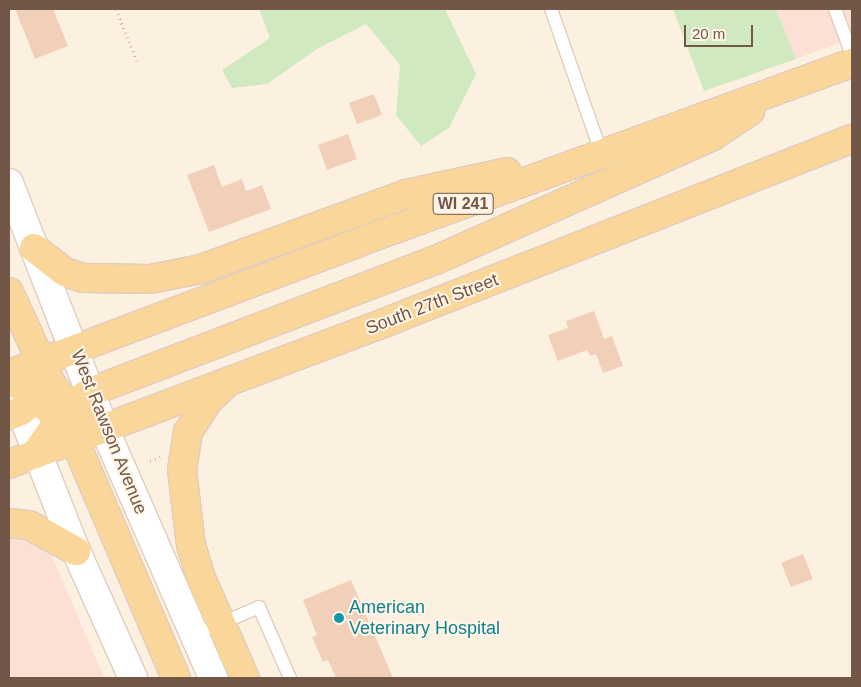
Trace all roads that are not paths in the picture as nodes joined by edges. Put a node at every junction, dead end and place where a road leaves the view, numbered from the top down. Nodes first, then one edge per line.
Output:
1 (551, 9) edge
2 (835, 9) edge
3 (852, 55) edge
4 (852, 63) edge
5 (789, 86) junction
6 (852, 139) edge
7 (601, 152) junction
8 (9, 183) edge
9 (34, 248) junction
10 (9, 292) edge
11 (75, 349) junction
12 (9, 377) edge
13 (230, 381) junction
14 (50, 403) edge
15 (104, 428) junction
16 (36, 453) junction
17 (9, 464) edge
18 (9, 523) edge
19 (76, 551) junction
20 (221, 623) junction
21 (194, 635) junction
22 (133, 678) edge
23 (176, 678) edge
24 (213, 678) edge
25 (245, 678) edge
26 (290, 678) edge

1 - 7 lane
2 - 3 lane
4 - 5 main road, South 27th Street / WI 241
5 - 7 main road, South 27th Street / WI 241
5 - 14 main road
6 - 13 main road, South 27th Street / WI 241
7 - 9 main road
7 - 11 main road, South 27th Street / WI 241
8 - 9 main road, West Rawson Avenue
9 - 11 main road, West Rawson Avenue
10 - 14 main road
11 - 14 main road, West Rawson Avenue
11 - 14 main road, South 27th Street / WI 241
12 - 14 main road, West Rawson Avenue
12 - 14 main road, South 27th Street / WI 241
13 - 15 main road, South 27th Street / WI 241
13 - 20 main road
14 - 15 main road, South 27th Street / WI 241
14 - 15 main road, West Rawson Avenue
14 - 16 main road, South 27th Street / WI 241
14 - 16 main road, West Rawson Avenue
14 - 23 main road
15 - 21 main road, West Rawson Avenue
16 - 17 main road, South 27th Street / WI 241
16 - 19 main road, West Rawson Avenue
18 - 19 main road
19 - 22 main road, West Rawson Avenue
20 - 21 lane
20 - 25 main road
20 - 26 lane
21 - 24 main road, West Rawson Avenue

